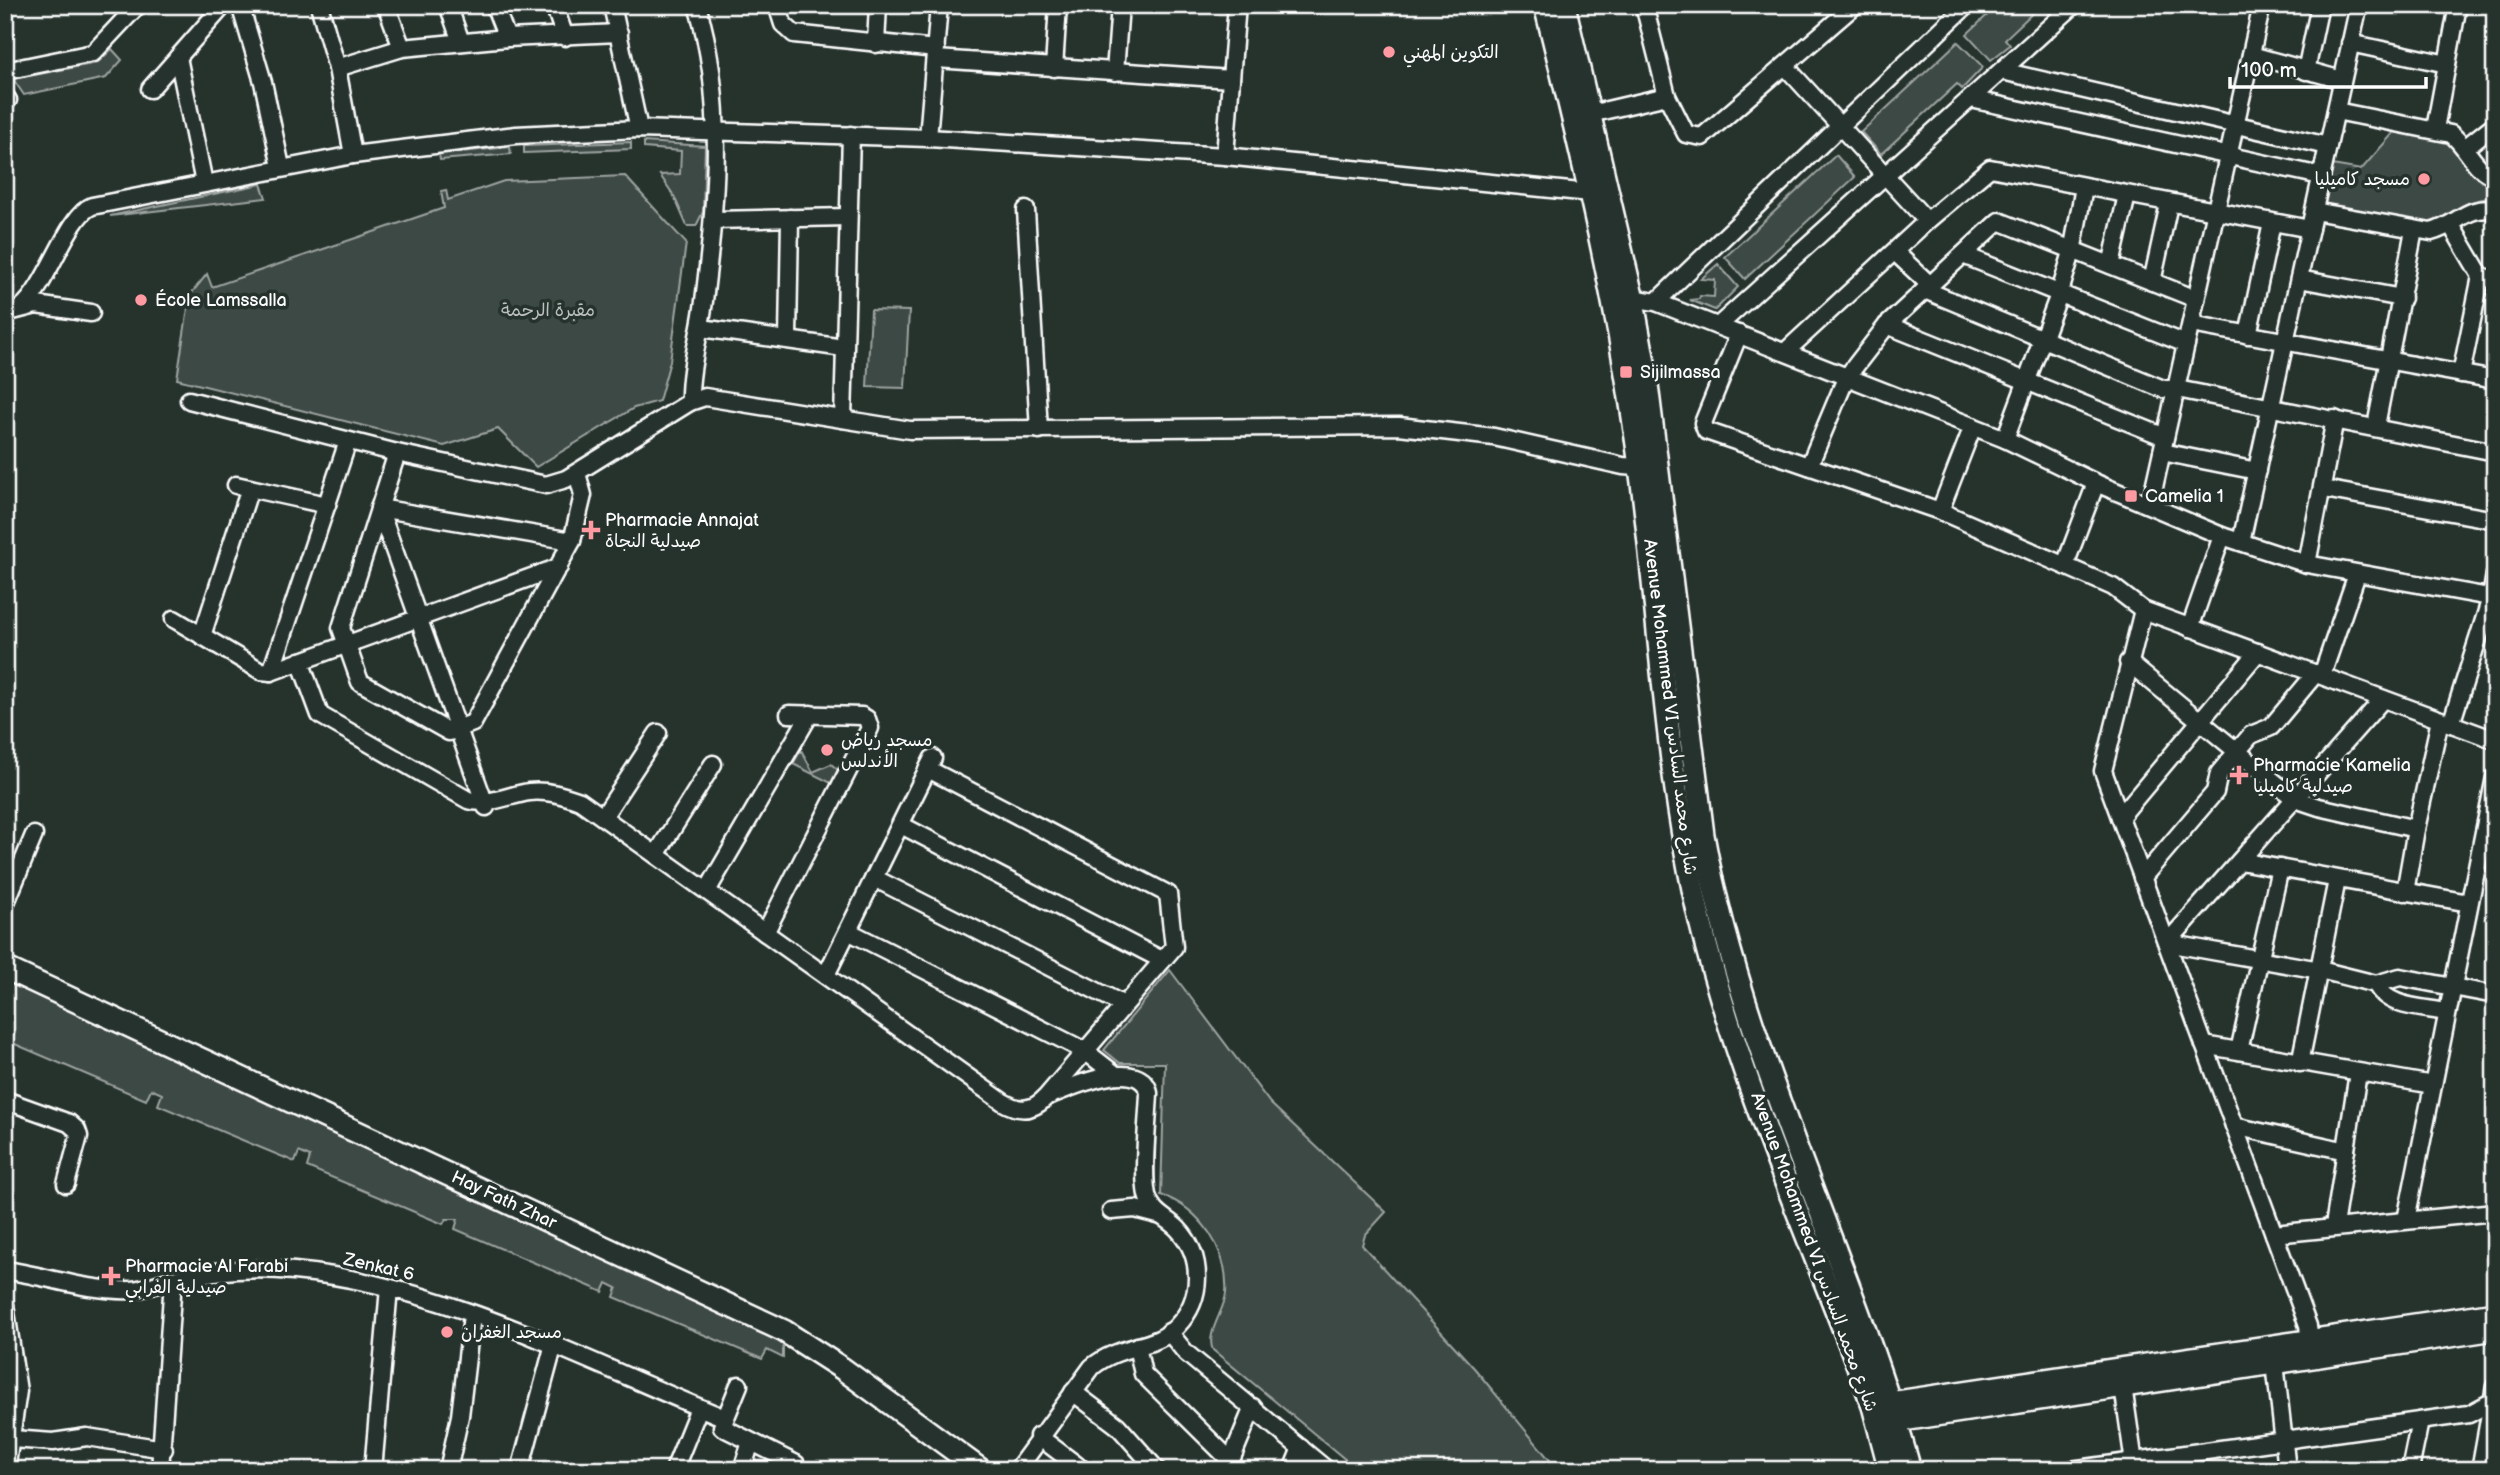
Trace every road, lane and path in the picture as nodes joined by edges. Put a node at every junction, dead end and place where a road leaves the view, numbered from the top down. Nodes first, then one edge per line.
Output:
1 (138, 5) edge
2 (224, 5) edge
3 (240, 5) edge
4 (319, 5) edge
5 (386, 5) edge
6 (447, 5) edge
7 (494, 5) edge
8 (554, 5) edge
9 (612, 5) edge
10 (697, 5) edge
11 (777, 5) edge
12 (878, 5) edge
13 (939, 5) edge
14 (1058, 5) edge
15 (1120, 5) edge
16 (1237, 5) edge
17 (1545, 5) edge
18 (1564, 5) edge
19 (1644, 5) edge
20 (1855, 5) edge
21 (1967, 5) edge
22 (2074, 5) edge
23 (2262, 5) edge
24 (2320, 5) edge
25 (2359, 5) edge
26 (2458, 5) edge
27 (619, 33) junction
28 (565, 37) junction
29 (507, 38) junction
30 (461, 42) junction
31 (2350, 43) junction
32 (876, 44) junction
33 (402, 48) junction
34 (936, 54) junction
35 (2251, 55) junction
36 (178, 57) junction
37 (2447, 64) junction
38 (1786, 66) junction
39 (337, 68) junction
40 (1054, 68) junction
41 (5, 71) edge
42 (2002, 71) junction
43 (2306, 71) junction
44 (1115, 72) junction
45 (1231, 79) junction
46 (2342, 80) junction
47 (150, 89) dead end
48 (1667, 96) junction
49 (1971, 99) junction
50 (2336, 111) junction
51 (1590, 114) junction
52 (2495, 124) edge
53 (2235, 125) junction
54 (1840, 126) junction
55 (639, 129) junction
56 (2435, 129) junction
57 (716, 131) junction
58 (851, 135) junction
59 (928, 138) junction
60 (2328, 146) junction
61 (2466, 147) junction
62 (353, 155) junction
63 (1225, 156) junction
64 (2227, 156) junction
65 (281, 167) junction
66 (1885, 175) junction
67 (2321, 176) junction
68 (2495, 176) edge
69 (204, 183) junction
70 (2084, 187) junction
71 (1588, 191) junction
72 (1609, 195) junction
73 (2127, 195) junction
74 (2169, 204) junction
75 (1026, 210) dead end
76 (2495, 210) edge
77 (2314, 211) junction
78 (2216, 212) junction
79 (848, 217) junction
80 (790, 218) junction
81 (714, 220) junction
82 (1927, 221) junction
83 (2272, 223) junction
84 (2451, 225) junction
85 (2310, 229) junction
86 (2414, 230) junction
87 (1895, 251) junction
88 (2072, 252) junction
89 (1964, 256) junction
90 (2111, 265) junction
91 (2488, 278) edge
92 (2299, 279) junction
93 (2152, 282) junction
94 (1927, 288) junction
95 (2060, 292) junction
96 (1622, 298) junction
97 (2402, 298) junction
98 (2196, 299) junction
99 (1656, 302) junction
100 (22, 308) junction
101 (5, 313) edge
102 (91, 313) dead end
103 (2191, 324) junction
104 (1887, 325) junction
105 (1718, 326) junction
106 (701, 328) junction
107 (1739, 334) junction
108 (2248, 335) junction
109 (2044, 338) junction
110 (788, 339) junction
111 (2285, 342) junction
112 (2186, 344) junction
113 (845, 348) junction
114 (1785, 352) junction
115 (2389, 361) junction
116 (2461, 374) junction
117 (1846, 378) junction
118 (2495, 380) edge
119 (2027, 381) junction
120 (2177, 389) junction
121 (189, 400) dead end
122 (690, 401) junction
123 (2271, 407) junction
124 (843, 419) junction
125 (2335, 419) junction
126 (1973, 426) junction
127 (2376, 426) junction
128 (1038, 430) junction
129 (2005, 439) junction
130 (348, 441) junction
131 (2163, 444) junction
132 (2495, 452) edge
133 (397, 453) junction
134 (1809, 466) junction
135 (1650, 468) junction
136 (2257, 471) junction
137 (577, 472) junction
138 (2096, 483) junction
139 (2324, 489) junction
140 (327, 505) junction
141 (2150, 505) junction
142 (379, 508) junction
143 (1940, 511) junction
144 (2495, 520) edge
145 (2222, 536) junction
146 (572, 541) junction
147 (2241, 542) junction
148 (2307, 564) junction
149 (2065, 565) junction
150 (559, 567) junction
151 (2357, 574) junction
152 (2495, 574) edge
153 (2493, 598) edge
154 (2143, 610) junction
155 (419, 618) junction
156 (174, 619) dead end
157 (2190, 628) junction
158 (202, 636) junction
159 (346, 645) junction
160 (2258, 652) junction
161 (300, 662) junction
162 (2128, 662) junction
163 (271, 672) junction
164 (2319, 674) junction
165 (2383, 699) junction
166 (789, 714) dead end
167 (810, 714) junction
168 (2200, 722) junction
169 (2446, 722) junction
170 (458, 728) junction
171 (658, 733) dead end
172 (2495, 740) edge
173 (2236, 752) junction
174 (713, 764) dead end
175 (2495, 777) edge
176 (2295, 799) junction
177 (485, 805) junction
178 (603, 817) junction
179 (2120, 817) junction
180 (901, 825) junction
181 (2416, 829) junction
182 (34, 835) dead end
183 (656, 855) junction
184 (2240, 861) junction
185 (2280, 868) junction
186 (874, 878) junction
187 (2143, 878) junction
188 (2337, 880) junction
189 (707, 891) junction
190 (2405, 892) junction
191 (2469, 903) junction
192 (5, 905) edge
193 (848, 931) junction
194 (765, 933) junction
195 (2166, 943) junction
196 (2259, 958) junction
197 (1162, 960) junction
198 (5, 968) edge
199 (2320, 970) junction
200 (826, 975) junction
201 (2376, 984) junction
202 (2452, 986) junction
203 (2495, 995) edge
204 (1124, 1005) junction
205 (2446, 1012) junction
206 (2204, 1045) junction
207 (1085, 1051) junction
208 (2239, 1051) junction
209 (2300, 1063) junction
210 (2358, 1073) junction
211 (1116, 1075) junction
212 (2433, 1085) junction
213 (1046, 1097) junction
214 (5, 1100) edge
215 (2234, 1126) junction
216 (2346, 1151) junction
217 (66, 1184) dead end
218 (1111, 1211) dead end
219 (2495, 1212) edge
220 (1158, 1215) junction
221 (2406, 1220) junction
222 (2334, 1226) junction
223 (2274, 1234) junction
224 (5, 1270) edge
225 (173, 1280) junction
226 (389, 1288) junction
227 (5, 1305) edge
228 (2495, 1313) edge
229 (472, 1315) junction
230 (2495, 1329) edge
231 (1169, 1332) junction
232 (2310, 1340) junction
233 (554, 1344) junction
234 (1137, 1346) junction
235 (2274, 1355) junction
236 (739, 1385) dead end
237 (2123, 1386) junction
238 (1073, 1392) junction
239 (2494, 1396) edge
240 (1253, 1407) junction
241 (699, 1408) junction
242 (1884, 1413) junction
243 (725, 1418) junction
244 (2420, 1421) junction
245 (1038, 1436) junction
246 (12, 1439) junction
247 (2283, 1439) junction
248 (751, 1442) junction
249 (1301, 1448) junction
250 (164, 1449) junction
251 (796, 1464) dead end
252 (1229, 1465) edge
253 (2134, 1466) edge
254 (6, 1470) edge
255 (160, 1470) edge
256 (373, 1470) edge
257 (448, 1470) edge
258 (520, 1470) edge
259 (674, 1470) edge
260 (742, 1470) edge
261 (981, 1470) edge
262 (1017, 1470) edge
263 (1083, 1470) edge
264 (1157, 1470) edge
265 (1292, 1470) edge
266 (1327, 1470) edge
267 (1890, 1470) edge
268 (1910, 1470) edge
269 (2071, 1470) edge
270 (2287, 1470) edge
271 (2410, 1470) edge
272 (2480, 1470) edge

1 - 41 street
2 - 36 street
3 - 65 street
4 - 39 street
5 - 33 street
6 - 30 street
7 - 29 street
8 - 28 street
9 - 27 street
10 - 57 street
11 - 32 street
12 - 32 street
13 - 34 street
14 - 40 street
15 - 44 street
16 - 45 street
17 - 71 street, Avenue Mohammed VI شارع محمد السادس
18 - 51 street, Avenue Mohammed VI شارع محمد السادس
19 - 48 street
20 - 38 street
21 - 54 street
22 - 42 street
23 - 35 street
24 - 43 street
25 - 31 street
26 - 37 street
27 - 28 street
27 - 55 street
28 - 29 street
29 - 30 street
30 - 33 street
31 - 37 street
31 - 46 street
32 - 34 street
33 - 39 street
34 - 40 street
34 - 59 street
35 - 43 street
35 - 53 street
36 - 47 street
36 - 69 street
37 - 56 street
38 - 48 street
38 - 54 street
39 - 62 street
40 - 44 street
42 - 49 street
42 - 53 street
43 - 46 street
44 - 45 street
45 - 63 street
46 - 50 street
48 - 51 street
49 - 64 street
49 - 66 street
50 - 56 street
50 - 60 street
51 - 72 street, Avenue Mohammed VI شارع محمد السادس
52 - 61 street
53 - 60 street
53 - 64 street
54 - 66 street
54 - 99 street
55 - 57 street
55 - 62 street
56 - 61 street
57 - 58 street
57 - 81 street
58 - 59 street
58 - 79 street
59 - 63 street
60 - 67 street
61 - 68 street
62 - 65 street
63 - 71 street
64 - 67 street
64 - 78 street
65 - 69 street
66 - 82 street
66 - 105 street
67 - 77 street
69 - 100 street
70 - 73 street
70 - 82 street
70 - 88 street
71 - 72 street
71 - 96 street, Avenue Mohammed VI شارع محمد السادس
72 - 96 street, Avenue Mohammed VI شارع محمد السادس
73 - 74 street
73 - 90 street
74 - 78 street
74 - 93 street
75 - 128 street
76 - 84 street
77 - 85 street
77 - 86 street
78 - 83 street
78 - 98 street
79 - 80 street
79 - 113 street
80 - 81 street
80 - 110 street
81 - 106 street
82 - 87 street
83 - 85 street
83 - 108 street
84 - 86 street
84 - 91 street
85 - 92 street
86 - 97 street
87 - 94 street
87 - 114 street
88 - 89 street
88 - 90 street
88 - 95 street
89 - 94 street
89 - 95 street
90 - 93 street
91 - 116 street
92 - 97 street
92 - 111 street
93 - 98 street
94 - 104 street
94 - 109 street
95 - 109 street
95 - 112 street
96 - 99 street
96 - 135 street, Avenue Mohammed VI شارع محمد السادس
97 - 115 street
98 - 103 street
99 - 105 street
100 - 101 street
100 - 102 street
103 - 108 street
103 - 112 street
104 - 117 street
104 - 119 street
105 - 107 street
106 - 110 street
106 - 122 street
107 - 114 street
107 - 134 street
108 - 111 street
109 - 119 street
109 - 120 street
110 - 113 street
111 - 115 street
111 - 123 street
112 - 120 street
113 - 124 street
114 - 117 street
115 - 116 street
115 - 127 street
116 - 118 street
117 - 126 street
117 - 134 street
119 - 129 street
119 - 131 street
120 - 123 street
120 - 131 street
121 - 130 street
122 - 124 street
122 - 137 street
123 - 125 street
123 - 136 street
124 - 128 street
125 - 127 street
125 - 139 street
126 - 129 street
126 - 143 street
127 - 132 street
128 - 135 street
129 - 138 street
130 - 133 street
130 - 140 street
131 - 136 street
131 - 141 street
133 - 137 street
133 - 142 street
134 - 143 street
135 - 242 street, Avenue Mohammed VI شارع محمد السادس
136 - 147 street
137 - 146 street
138 - 141 street
138 - 149 street
139 - 144 street
139 - 148 street
140 - 158 street
140 - 163 street
141 - 145 street
142 - 146 street
142 - 155 street
142 - 159 street
143 - 149 street
145 - 147 street
145 - 157 street
146 - 150 street
147 - 148 street
148 - 151 street
149 - 154 street
150 - 155 street
150 - 170 street
151 - 153 street
151 - 164 street
152 - 153 street
153 - 169 street
154 - 157 street
154 - 162 street
155 - 159 street
155 - 170 street
156 - 158 street
157 - 160 street
158 - 163 street
159 - 161 street
159 - 170 street
160 - 164 street
160 - 168 street
161 - 163 street
161 - 177 street
162 - 168 street
162 - 179 street
164 - 165 street
164 - 173 street
165 - 169 street
165 - 176 street
166 - 167 street
167 - 189 street
167 - 194 street
168 - 173 street
168 - 179 street
169 - 172 street
169 - 181 street
170 - 177 street
171 - 178 street
173 - 176 street
173 - 187 street
174 - 183 street
175 - 191 street
176 - 181 street
176 - 184 street
177 - 178 street
178 - 183 street
179 - 187 street
180 - 186 street
180 - 197 street
180 - 197 street
181 - 190 street
182 - 192 street
183 - 189 street
184 - 185 street
184 - 195 street
185 - 188 street
185 - 196 street
186 - 193 street
186 - 204 street
187 - 195 street
188 - 190 street
188 - 199 street
189 - 194 street
190 - 191 street
191 - 202 street
193 - 200 street
193 - 207 street
194 - 200 street
195 - 196 street
195 - 206 street
196 - 199 street
196 - 208 street
197 - 204 street
198 - 261 street, Hay Fath Zhar
199 - 201 street
199 - 209 street
200 - 213 street
201 - 202 street
201 - 205 street
202 - 203 street
202 - 205 street
204 - 207 street
205 - 212 street
206 - 208 street
206 - 215 street
207 - 211 street
207 - 213 street
208 - 209 street
209 - 210 street
210 - 212 street
210 - 216 street
211 - 213 street
211 - 220 street
212 - 221 street
214 - 217 street
215 - 216 street
215 - 223 street
216 - 222 street
218 - 220 street
219 - 221 street
220 - 231 street
221 - 222 street
222 - 223 street
223 - 232 street
224 - 225 street, Zenkat 6
225 - 226 street, Zenkat 6
225 - 250 street
226 - 229 street, Zenkat 6
226 - 256 street
227 - 246 street
228 - 232 street
229 - 233 street, Zenkat 6
229 - 257 street
230 - 235 street
231 - 234 street
231 - 240 street
232 - 235 street
233 - 241 street, Zenkat 6
233 - 258 street
234 - 238 street
234 - 252 street
235 - 237 street
235 - 242 street
235 - 247 street
236 - 243 street
237 - 242 street
237 - 253 street
238 - 245 street
238 - 264 street
239 - 244 street
239 - 272 street
240 - 249 street
240 - 252 street
241 - 243 street, Zenkat 6
241 - 259 street
242 - 267 street, Avenue Mohammed VI شارع محمد السادس
242 - 268 street, Avenue Mohammed VI شارع محمد السادس
243 - 248 street
244 - 247 street
244 - 271 street
245 - 262 street
245 - 263 street
246 - 250 street
246 - 254 street
247 - 253 street
247 - 270 street
248 - 251 street
248 - 260 street
249 - 265 street
249 - 266 street
250 - 255 street
253 - 269 street

